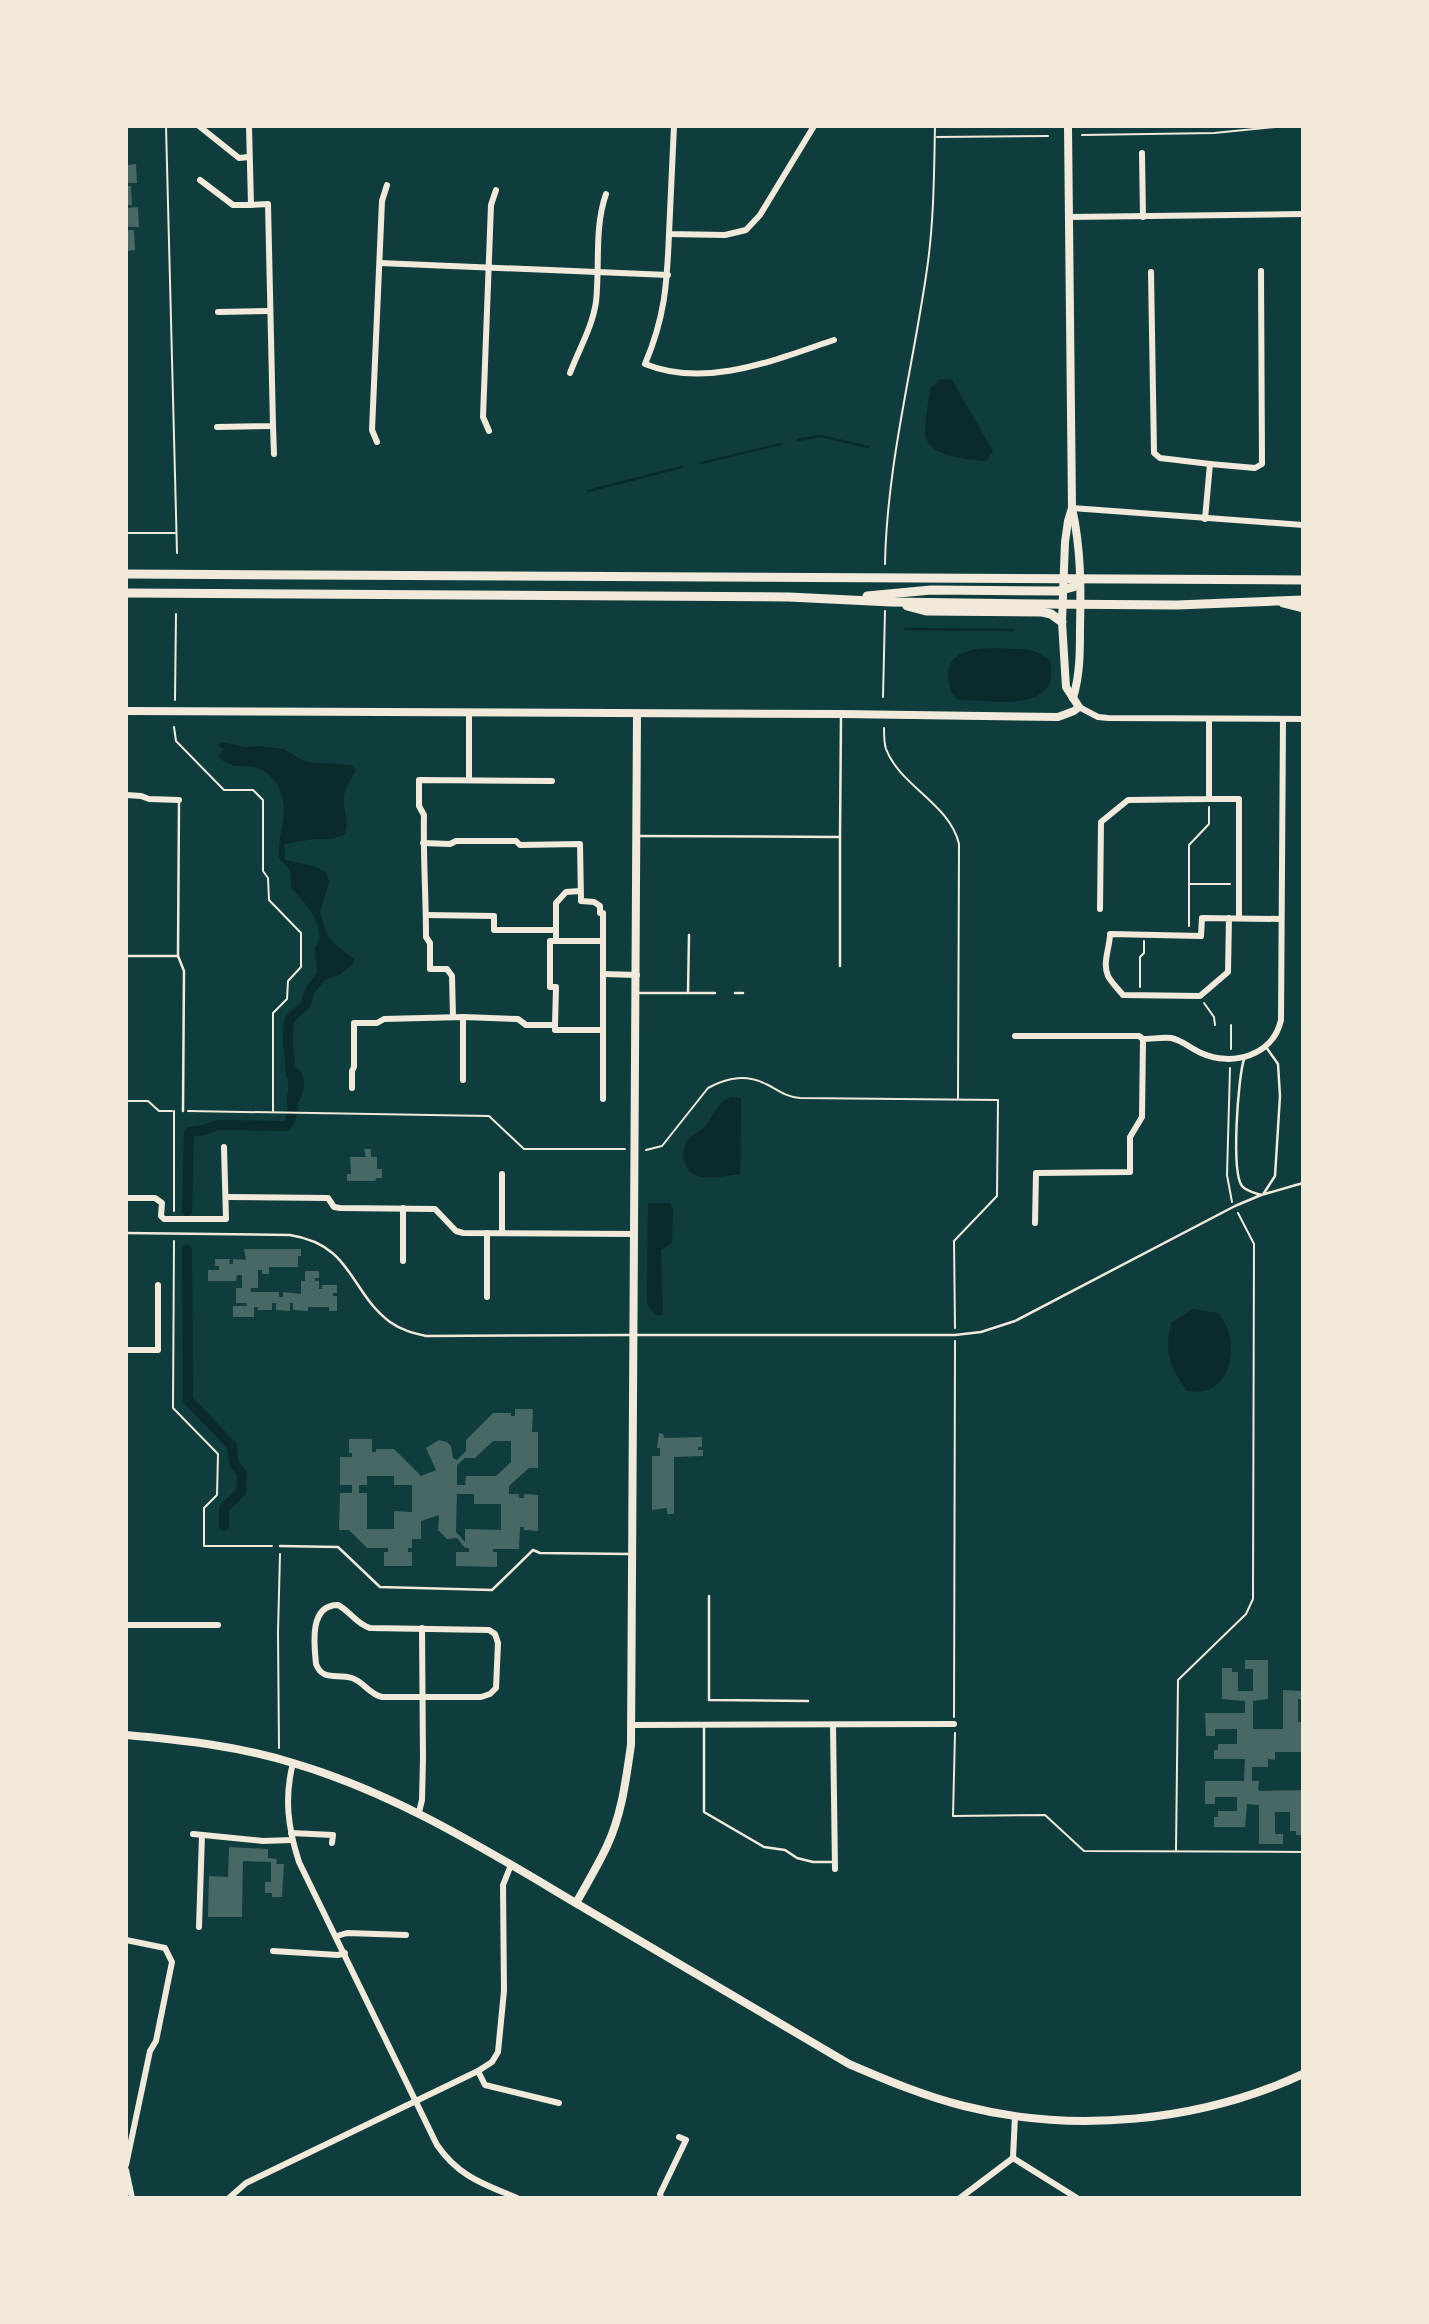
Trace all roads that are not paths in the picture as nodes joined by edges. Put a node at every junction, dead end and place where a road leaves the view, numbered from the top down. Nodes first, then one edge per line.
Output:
1 (199, 126) edge
2 (249, 126) edge
3 (674, 126) edge
4 (814, 126) edge
5 (1068, 126) edge
6 (1142, 153) dead end
7 (249, 158) junction
8 (200, 180) dead end
9 (387, 186) dead end
10 (496, 190) dead end
11 (606, 194) dead end
12 (251, 205) junction
13 (1303, 214) edge
14 (1069, 217) junction
15 (1143, 217) junction
16 (669, 233) junction
17 (380, 262) junction
18 (488, 267) junction
19 (1261, 271) dead end
20 (597, 272) junction
21 (1152, 272) dead end
22 (668, 275) junction
23 (218, 312) dead end
24 (270, 312) junction
25 (834, 340) dead end
26 (645, 364) junction
27 (641, 372) dead end
28 (570, 373) dead end
29 (273, 426) junction
30 (217, 427) dead end
31 (489, 431) dead end
32 (377, 442) dead end
33 (274, 454) dead end
34 (1210, 464) junction
35 (1072, 508) junction
36 (1205, 519) junction
37 (1303, 525) edge
38 (126, 574) edge
39 (1065, 579) junction
40 (1303, 579) edge
41 (1081, 584) junction
42 (1065, 590) junction
43 (126, 593) edge
44 (840, 599) junction
45 (1275, 600) junction
46 (1303, 600) edge
47 (1063, 604) junction
48 (1081, 604) junction
49 (888, 606) junction
50 (1303, 608) edge
51 (1062, 622) junction
52 (1073, 698) junction
53 (1079, 706) junction
54 (126, 711) edge
55 (469, 712) junction
56 (637, 714) junction
57 (841, 714) junction
58 (1209, 719) junction
59 (1283, 719) junction
60 (1303, 719) edge
61 (469, 780) junction
62 (552, 781) dead end
63 (126, 796) edge
64 (1209, 799) junction
65 (179, 800) joint
66 (637, 836) junction
67 (840, 837) junction
68 (423, 843) junction
69 (580, 891) junction
70 (1100, 908) dead end
71 (426, 915) junction
72 (1229, 918) junction
73 (1239, 918) junction
74 (1281, 919) junction
75 (556, 930) junction
76 (689, 935) dead end
77 (556, 941) junction
78 (603, 941) junction
79 (126, 956) edge
80 (178, 956) junction
81 (840, 966) dead end
82 (603, 974) junction
83 (637, 975) junction
84 (636, 993) junction
85 (688, 993) junction
86 (715, 993) dead end
87 (735, 993) dead end
88 (743, 993) dead end
89 (453, 1017) junction
90 (463, 1017) junction
91 (555, 1025) junction
92 (603, 1030) junction
93 (1015, 1036) dead end
94 (1143, 1039) junction
95 (1266, 1047) junction
96 (1245, 1057) junction
97 (463, 1080) dead end
98 (352, 1088) dead end
99 (603, 1099) dead end
100 (183, 1111) road end
101 (224, 1147) dead end
102 (502, 1174) dead end
103 (1303, 1184) edge
104 (1261, 1195) junction
105 (226, 1197) junction
106 (126, 1198) edge
107 (403, 1209) junction
108 (1035, 1223) dead end
109 (126, 1233) edge
110 (487, 1233) junction
111 (502, 1233) junction
112 (634, 1234) junction
113 (403, 1261) dead end
114 (158, 1285) dead end
115 (488, 1297) dead end
116 (635, 1335) junction
117 (126, 1350) edge
118 (280, 1546) road end
119 (633, 1555) junction
120 (709, 1596) dead end
121 (126, 1625) edge
122 (218, 1625) dead end
123 (422, 1628) junction
124 (423, 1697) junction
125 (808, 1700) dead end
126 (704, 1724) junction
127 (954, 1724) road end
128 (632, 1725) junction
129 (833, 1725) junction
130 (126, 1735) edge
131 (141, 1736) junction
132 (126, 1740) edge
133 (293, 1763) junction
134 (419, 1812) junction
135 (193, 1833) dead end
136 (202, 1835) junction
137 (291, 1837) junction
138 (332, 1843) dead end
139 (511, 1865) junction
140 (835, 1866) joint
141 (576, 1903) junction
142 (199, 1927) dead end
143 (406, 1935) dead end
144 (337, 1936) junction
145 (126, 1940) edge
146 (274, 1951) dead end
147 (345, 1953) junction
148 (478, 2071) junction
149 (1303, 2074) edge
150 (416, 2101) junction
151 (559, 2103) dead end
152 (1015, 2116) junction
153 (679, 2137) dead end
154 (1013, 2158) junction
155 (126, 2165) edge
156 (126, 2170) edge
157 (132, 2198) edge
158 (229, 2198) edge
159 (517, 2198) edge
160 (661, 2198) edge
161 (960, 2198) edge
162 (1077, 2198) edge

1 - 7 street
2 - 7 street
3 - 16 street
4 - 16 street
5 - 14 street
6 - 15 street
7 - 12 street
8 - 12 street
9 - 17 street
10 - 18 street
11 - 20 street
12 - 24 street
13 - 15 street
14 - 15 street
14 - 35 street
16 - 22 street
17 - 18 street
17 - 32 street
18 - 20 street
18 - 31 street
19 - 34 street
20 - 22 street
20 - 28 street
21 - 34 street
22 - 26 street
23 - 24 street
24 - 29 street
25 - 26 street
26 - 27 street
29 - 30 street
29 - 33 street
34 - 36 street
35 - 36 street
35 - 39 street
35 - 41 street
36 - 37 street
38 - 39 main road
39 - 41 main road
39 - 42 street
40 - 41 main road
41 - 42 main road
41 - 48 street
42 - 44 main road
42 - 47 street
43 - 44 main road
44 - 49 main road
45 - 46 main road
45 - 48 main road
45 - 50 main road
47 - 48 main road
47 - 49 main road
47 - 51 street
48 - 52 street
49 - 51 main road
51 - 52 street
52 - 53 street
53 - 57 street
53 - 58 street
54 - 55 street
55 - 56 street
55 - 61 street
56 - 57 street
56 - 66 street
57 - 67 lane
58 - 59 street
58 - 64 street
59 - 60 street
59 - 74 street
61 - 62 street
61 - 68 street
63 - 65 street
64 - 70 street
64 - 73 street
65 - 80 lane
66 - 67 lane
66 - 83 street
67 - 81 lane
68 - 69 street
68 - 71 street
69 - 75 street
69 - 78 street
71 - 75 street
71 - 89 street
72 - 72 street
72 - 73 street
73 - 74 street
74 - 95 street
75 - 77 street
76 - 85 lane
77 - 78 street
77 - 91 street
78 - 82 street
79 - 80 lane
80 - 100 lane
82 - 83 street
82 - 92 street
83 - 84 street
84 - 85 lane
84 - 112 street
85 - 86 lane
87 - 88 lane
89 - 90 street
89 - 98 street
90 - 91 street
90 - 97 street
91 - 92 street
92 - 99 street
93 - 94 street
94 - 96 street
94 - 108 street
95 - 96 street
95 - 104 lane
96 - 104 lane
101 - 105 street
102 - 111 street
103 - 104 lane
104 - 116 lane
105 - 106 street
105 - 107 street
107 - 110 street
107 - 113 street
109 - 116 lane
110 - 111 street
110 - 115 street
111 - 112 street
112 - 116 street
114 - 117 street
116 - 119 street
118 - 119 lane
119 - 128 street
120 - 125 lane
121 - 122 street
123 - 124 street
123 - 124 street
123 - 124 street
124 - 134 street
126 - 128 street
126 - 129 street
126 - 140 lane
127 - 129 street
128 - 141 street
129 - 140 street
130 - 131 street
131 - 132 street
131 - 133 street
133 - 134 street
133 - 137 street
134 - 139 street
135 - 136 street
136 - 137 street
136 - 142 street
137 - 138 street
137 - 144 street
139 - 141 street
139 - 148 street
141 - 152 street
143 - 144 street
144 - 147 street
145 - 155 street
146 - 147 street
147 - 150 street
148 - 150 street
148 - 151 street
149 - 152 street
150 - 158 street
150 - 159 street
152 - 154 street
153 - 160 street
154 - 161 street
154 - 162 street
156 - 157 street

